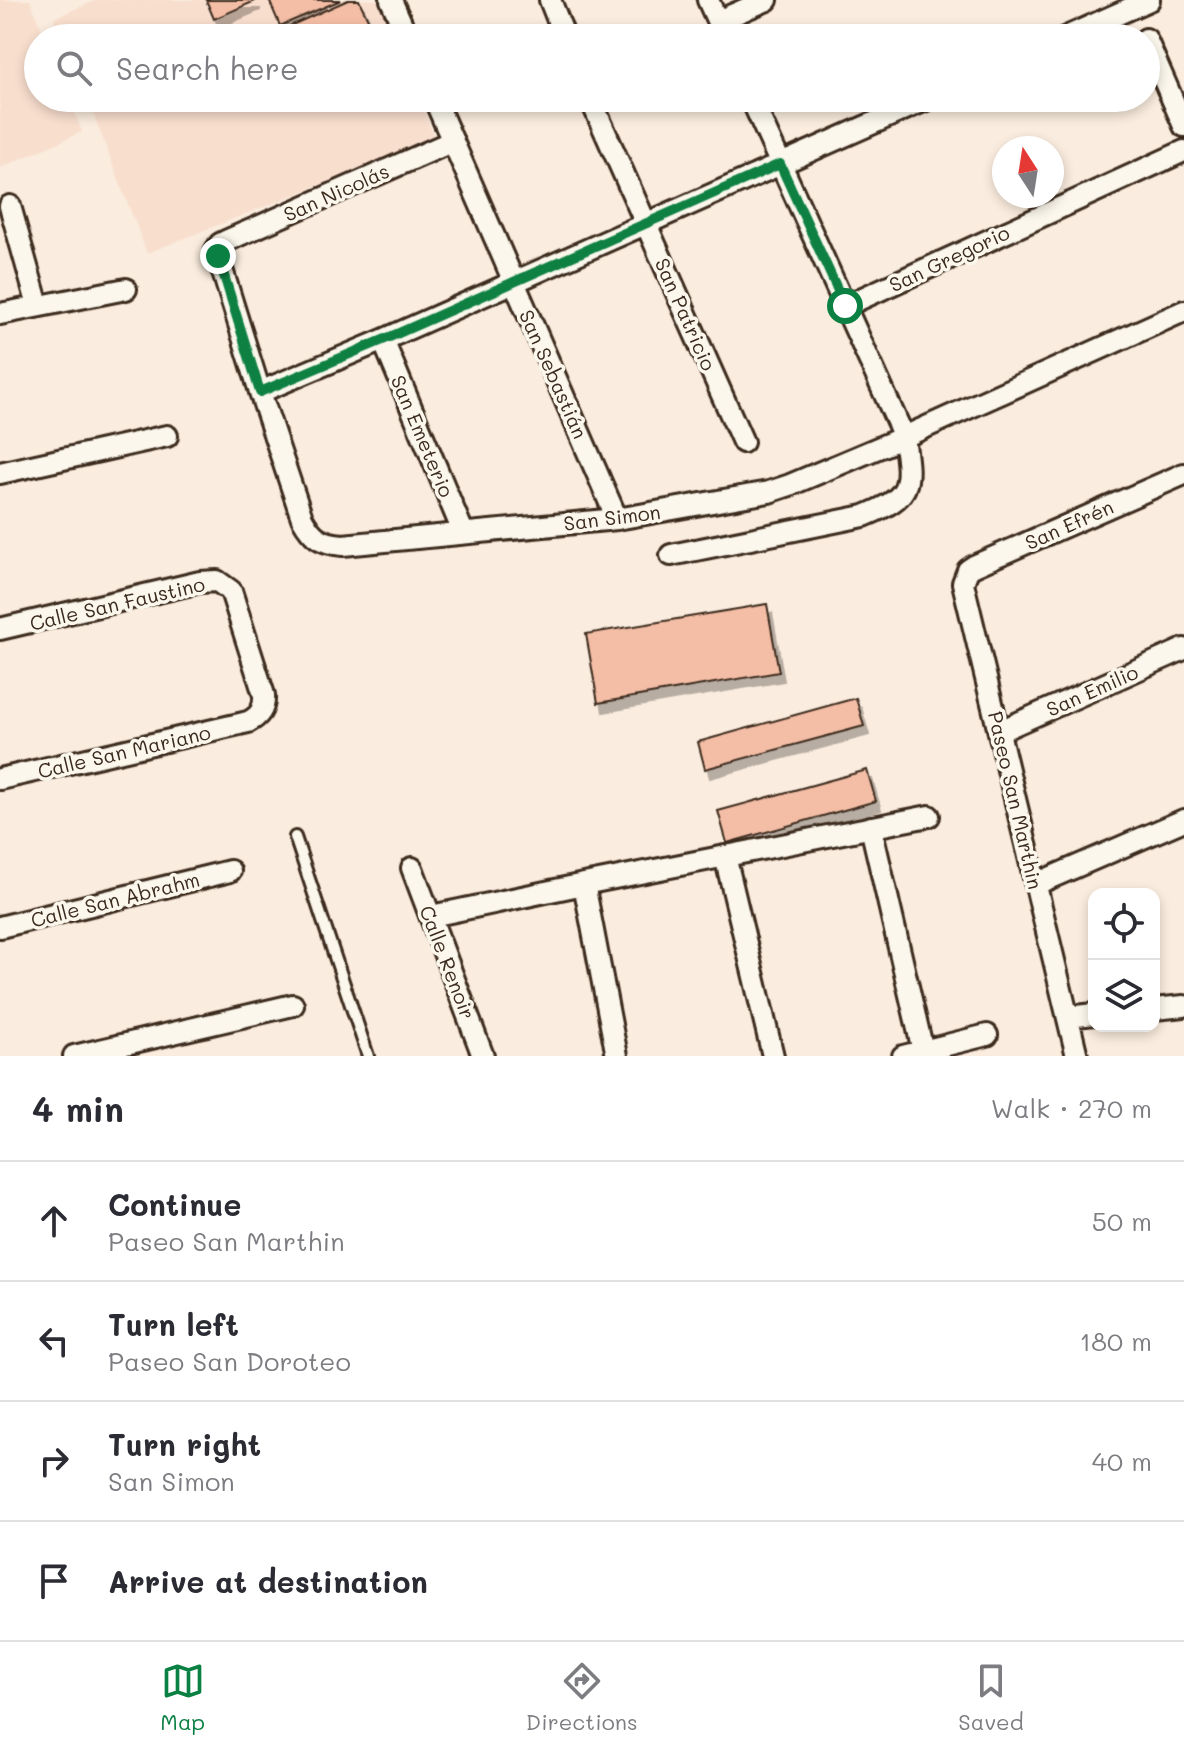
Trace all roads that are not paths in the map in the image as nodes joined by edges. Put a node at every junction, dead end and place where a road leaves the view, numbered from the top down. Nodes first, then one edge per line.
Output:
1 (550, 0) edge
2 (708, 0) edge
3 (767, 0) edge
4 (399, 3) edge
5 (1137, 3) edge
6 (404, 24) edge
7 (559, 24) edge
8 (718, 24) edge
9 (730, 24) edge
10 (1093, 24) edge
11 (1142, 24) edge
12 (1160, 70) edge
13 (440, 112) edge
14 (596, 112) edge
15 (757, 112) edge
16 (898, 112) edge
17 (1184, 126) edge
18 (453, 141) junction
19 (1184, 151) edge
20 (780, 164) junction
21 (10, 206) dead end
22 (647, 224) junction
23 (220, 244) joint
24 (514, 282) junction
25 (126, 289) dead end
26 (38, 306) junction
27 (845, 306) junction
28 (1184, 311) edge
29 (0, 314) edge
30 (383, 340) junction
31 (260, 392) junction
32 (167, 436) dead end
33 (904, 437) junction
34 (743, 442) dead end
35 (0, 473) edge
36 (1184, 474) edge
37 (617, 519) junction
38 (463, 532) junction
39 (671, 555) dead end
40 (963, 583) joint
41 (0, 629) edge
42 (1184, 649) edge
43 (248, 722) joint
44 (1000, 731) junction
45 (0, 779) edge
46 (929, 816) dead end
47 (1184, 820) edge
48 (871, 827) junction
49 (295, 837) dead end
50 (725, 856) junction
51 (412, 868) dead end
52 (230, 871) dead end
53 (584, 884) junction
54 (1036, 884) junction
55 (431, 916) junction
56 (0, 927) edge
57 (293, 1005) dead end
58 (1184, 1006) edge
59 (1160, 1008) edge
60 (1088, 1015) edge
61 (1068, 1017) junction
62 (987, 1035) dead end
63 (913, 1053) edge
64 (74, 1056) edge
65 (368, 1056) edge
66 (483, 1056) edge
67 (617, 1056) edge
68 (773, 1056) edge
69 (1077, 1056) edge

1 - 7 street
2 - 8 street
3 - 9 street
4 - 6 street
5 - 10 street
5 - 11 street
12 - 17 street
13 - 18 street, San Sebastián
14 - 22 street, San Patricio
15 - 20 street
16 - 20 street
18 - 23 street, San Nicolás
18 - 24 street, San Sebastián
19 - 27 street, San Gregorio
20 - 22 street
20 - 27 street
21 - 26 street
22 - 24 street
22 - 34 street, San Patricio
23 - 31 street, San Simon
24 - 30 street
24 - 37 street, San Sebastián
25 - 26 street
26 - 29 street
27 - 33 street
28 - 33 street, San Simon
30 - 31 street
30 - 38 street, San Emeterio
31 - 38 street, San Simon
32 - 35 street
33 - 37 street, San Simon
33 - 39 street
36 - 40 street, San Efrén
37 - 38 street, San Simon
40 - 44 street, Paseo San Marthin
41 - 43 street, Calle San Faustino
42 - 44 street, San Emilio
43 - 45 street, Calle San Mariano
44 - 54 street, Paseo San Marthin
46 - 48 street
47 - 54 street
48 - 50 street
48 - 63 street
49 - 65 lane
50 - 53 street
50 - 68 street
51 - 55 street, Calle Renoir
52 - 56 street, Calle San Abrahm
53 - 55 street
53 - 67 street
54 - 61 street, Paseo San Marthin
55 - 66 street, Calle Renoir
57 - 64 street
58 - 59 street
60 - 61 street
61 - 69 street, Paseo San Marthin
62 - 63 street

